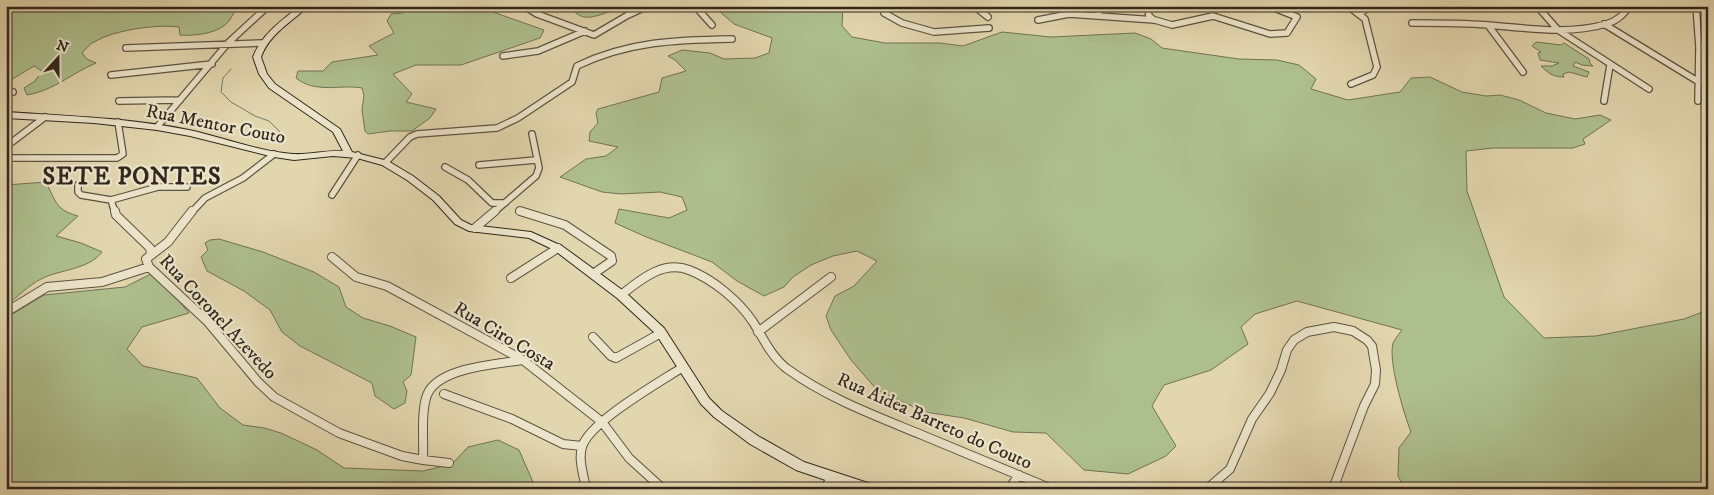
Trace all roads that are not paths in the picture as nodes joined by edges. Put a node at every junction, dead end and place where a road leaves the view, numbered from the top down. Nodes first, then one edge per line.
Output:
1 (268, 6) edge
2 (305, 6) edge
3 (524, 6) edge
4 (648, 6) edge
5 (695, 6) edge
6 (896, 6) edge
7 (974, 6) edge
8 (1098, 6) edge
9 (1147, 6) edge
10 (1269, 6) edge
11 (1348, 6) edge
12 (1372, 6) edge
13 (1537, 6) edge
14 (1630, 6) edge
15 (1696, 6) edge
16 (1359, 14) junction
17 (1099, 16) junction
18 (988, 17) dead end
19 (1038, 20) dead end
20 (1155, 20) junction
21 (1412, 23) dead end
22 (1604, 24) junction
23 (712, 25) dead end
24 (1488, 25) junction
25 (989, 28) dead end
26 (1558, 30) junction
27 (585, 31) junction
28 (732, 39) dead end
29 (228, 43) junction
30 (263, 43) junction
31 (126, 48) dead end
32 (503, 56) dead end
33 (212, 64) junction
34 (1610, 65) junction
35 (1523, 72) dead end
36 (111, 75) dead end
37 (1699, 82) junction
38 (1351, 84) dead end
39 (1649, 89) dead end
40 (180, 100) junction
41 (119, 101) dead end
42 (1604, 101) dead end
43 (1698, 101) dead end
44 (6, 115) edge
45 (45, 117) junction
46 (118, 122) junction
47 (157, 127) junction
48 (532, 134) dead end
49 (341, 138) junction
50 (12, 142) dead end
51 (274, 154) junction
52 (316, 154) junction
53 (353, 154) junction
54 (6, 158) edge
55 (536, 160) junction
56 (385, 163) junction
57 (479, 164) dead end
58 (445, 167) dead end
59 (78, 184) dead end
60 (187, 187) dead end
61 (332, 195) dead end
62 (110, 200) junction
63 (505, 203) junction
64 (519, 211) dead end
65 (475, 228) junction
66 (558, 248) junction
67 (151, 254) junction
68 (332, 257) dead end
69 (149, 267) junction
70 (593, 274) junction
71 (831, 277) dead end
72 (511, 278) dead end
73 (621, 295) junction
74 (6, 312) edge
75 (758, 332) junction
76 (661, 333) junction
77 (593, 337) dead end
78 (522, 360) junction
79 (683, 367) junction
80 (444, 394) dead end
81 (602, 422) junction
82 (582, 446) junction
83 (423, 460) junction
84 (449, 463) dead end
85 (1019, 475) junction
86 (832, 478) junction
87 (586, 489) edge
88 (663, 489) edge
89 (824, 489) edge
90 (869, 489) edge
91 (1010, 489) edge
92 (1052, 489) edge
93 (1208, 489) edge
94 (1334, 489) edge

1 - 29 street
2 - 30 street
3 - 27 street
4 - 27 street
5 - 23 street
6 - 25 street
7 - 18 street
8 - 17 street
9 - 20 street
10 - 20 street
11 - 16 street
12 - 16 street
13 - 26 street
14 - 22 street
15 - 37 street
16 - 38 street
17 - 19 street
17 - 20 street
21 - 24 street
22 - 26 street
22 - 37 street
24 - 26 street
24 - 35 street
26 - 34 street
27 - 32 street
28 - 56 street
29 - 30 street
29 - 31 street
29 - 33 street
30 - 49 street
33 - 36 street
33 - 40 street
34 - 39 street
34 - 42 street
37 - 43 street
40 - 41 street
40 - 47 street
44 - 45 street, Rua Mentor Couto
45 - 46 street, Rua Mentor Couto
45 - 50 street
46 - 47 street, Rua Mentor Couto
46 - 54 street
47 - 51 street, Rua Mentor Couto
48 - 55 street
49 - 52 street
49 - 53 street
51 - 52 street, Rua Mentor Couto
51 - 67 street, Rua Coronel Azevedo
52 - 53 street, Rua Mentor Couto
53 - 56 street, Rua Mentor Couto
53 - 61 street
55 - 57 street
55 - 63 street
56 - 65 street, Rua Mentor Couto
58 - 63 street
59 - 62 street
60 - 62 street
62 - 67 street
63 - 65 street
64 - 70 street
65 - 66 street, Rua Mentor Couto
66 - 70 street, Rua Mentor Couto
66 - 72 street
67 - 69 street, Rua Coronel Azevedo
68 - 78 street, Rua Ciro Costa
69 - 74 street
69 - 83 street, Rua Coronel Azevedo
70 - 73 street, Rua Mentor Couto
71 - 75 street
73 - 75 street, Rua Aidea Barreto do Couto
73 - 76 street, Rua Mentor Couto
75 - 85 street, Rua Aidea Barreto do Couto
76 - 77 street
76 - 79 street, Rua Mentor Couto
78 - 81 street, Rua Ciro Costa
78 - 83 street
79 - 81 street
79 - 86 street, Rua Mentor Couto
80 - 82 street
81 - 82 street
81 - 88 street, Rua Ciro Costa
82 - 87 street
83 - 84 street, Rua Coronel Azevedo
85 - 91 street
85 - 92 street, Rua Aidea Barreto do Couto
86 - 89 street
86 - 90 street, Rua Mentor Couto
93 - 94 street

